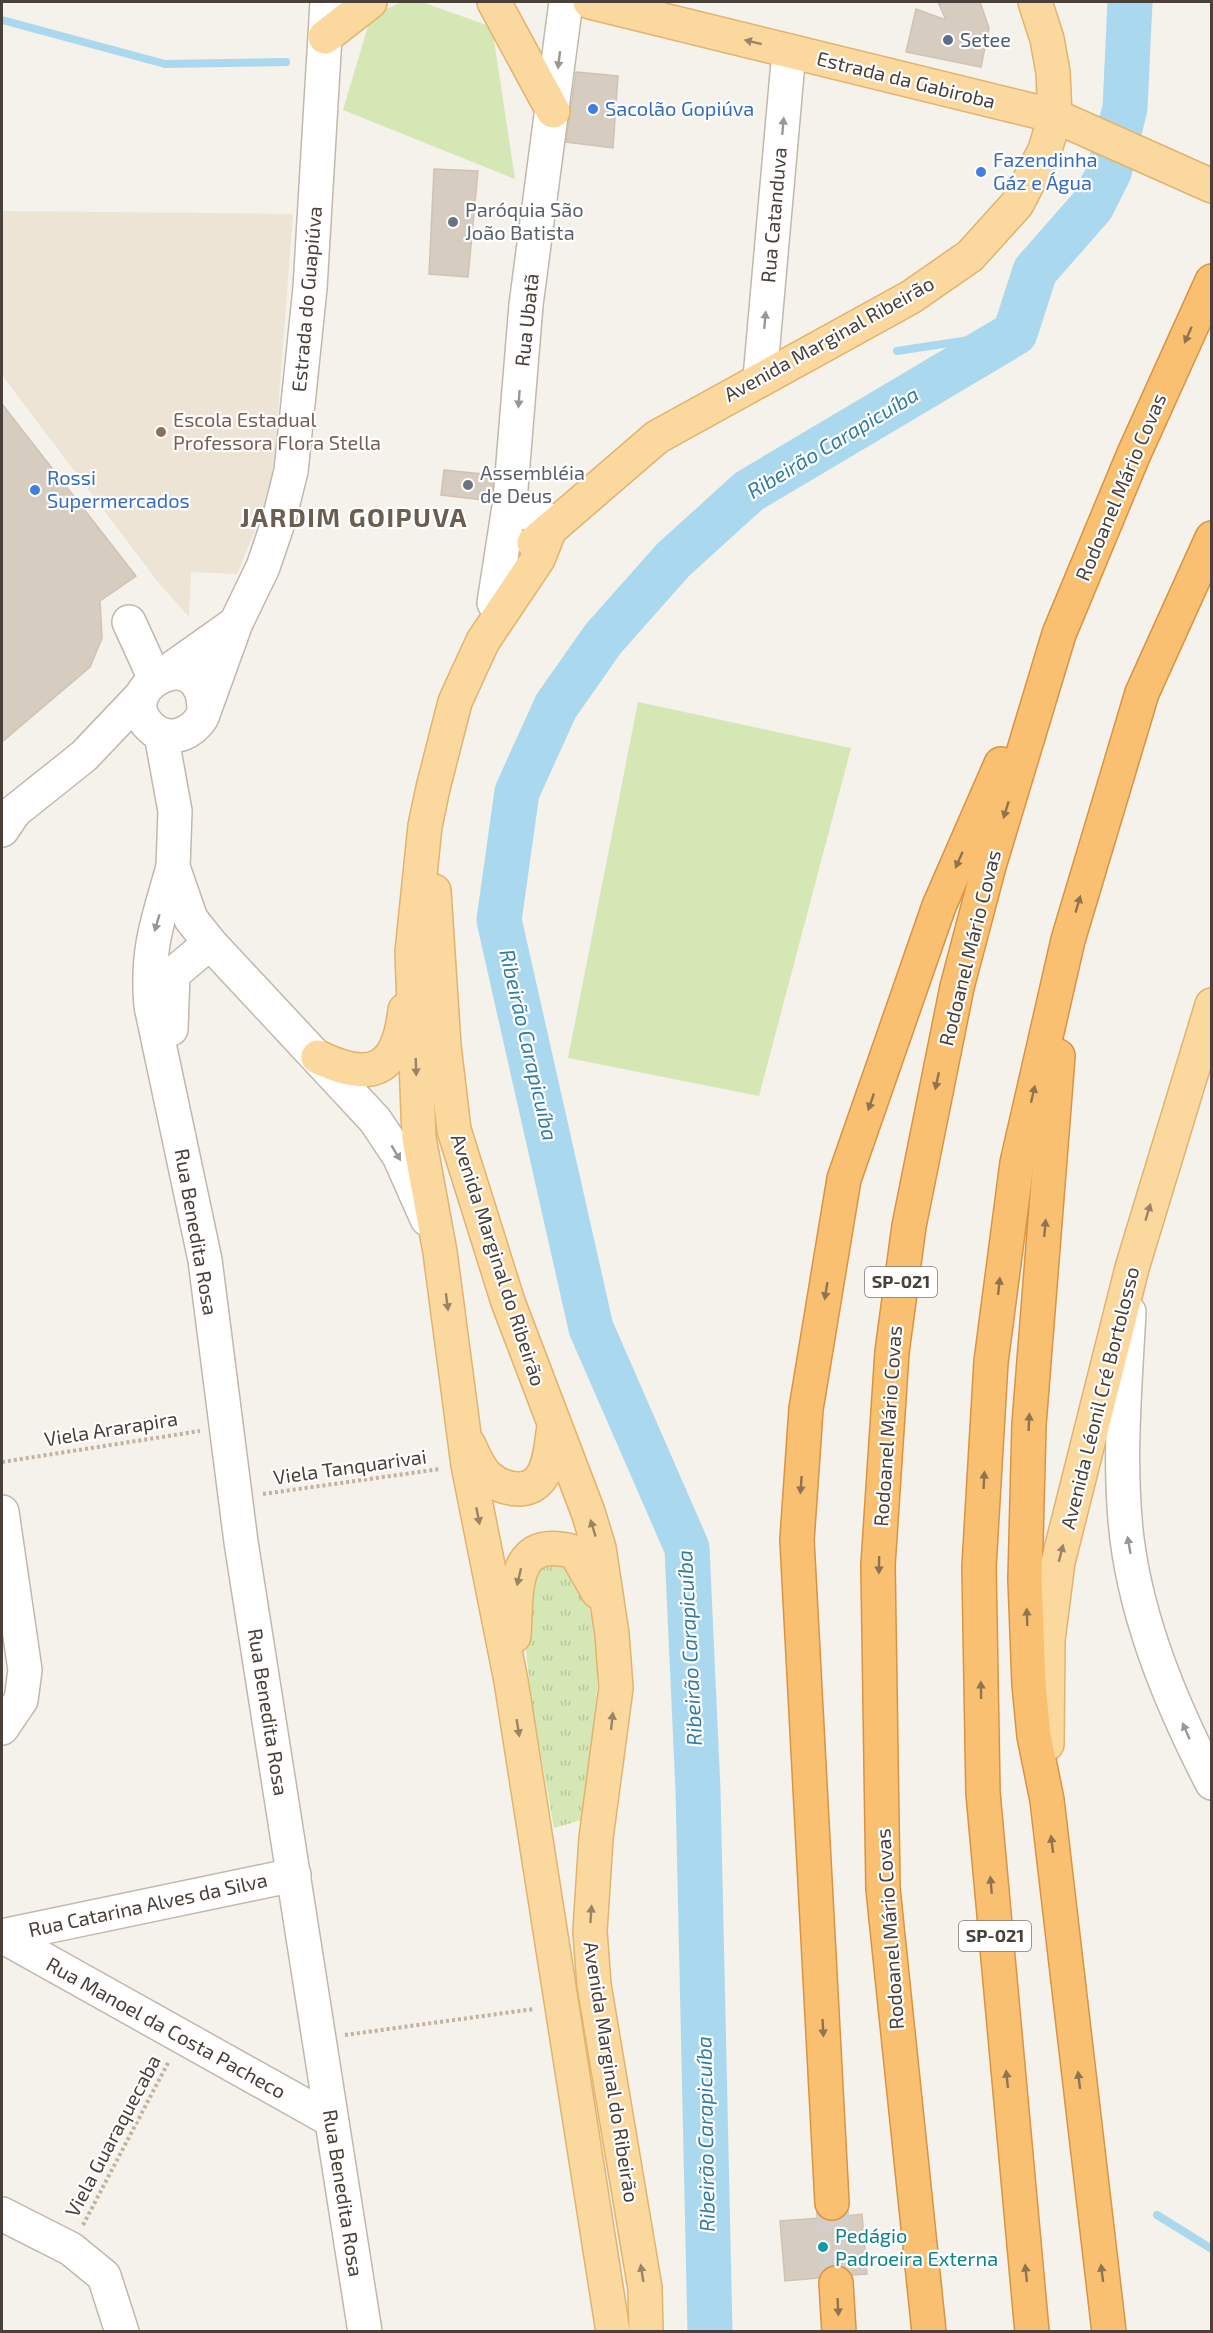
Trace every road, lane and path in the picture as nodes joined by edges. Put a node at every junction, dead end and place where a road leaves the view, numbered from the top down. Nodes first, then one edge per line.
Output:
1 (327, 2) edge
2 (370, 2) edge
3 (494, 2) edge
4 (566, 2) edge
5 (590, 2) edge
6 (1035, 2) edge
7 (325, 37) junction
8 (789, 51) junction
9 (554, 111) junction
10 (1055, 116) junction
11 (1212, 186) edge
12 (1212, 281) edge
13 (760, 378) junction
14 (510, 500) junction
15 (553, 526) junction
16 (1212, 538) edge
17 (494, 603) junction
18 (129, 622) dead end
19 (236, 623) junction
20 (1059, 634) junction
21 (483, 641) junction
22 (154, 683) junction
23 (201, 716) junction
24 (159, 733) junction
25 (447, 740) junction
26 (84, 756) junction
27 (175, 811) junction
28 (2, 830) edge
29 (173, 867) junction
30 (1068, 940) junction
31 (210, 943) junction
32 (412, 952) junction
33 (1212, 1005) edge
34 (320, 1059) junction
35 (169, 1094) junction
36 (419, 1138) junction
37 (440, 1252) junction
38 (1132, 1268) junction
39 (552, 1423) junction
40 (225, 1427) junction
41 (464, 1433) junction
42 (2, 1461) edge
43 (468, 1465) junction
44 (237, 1498) junction
45 (2, 1512) edge
46 (612, 1634) junction
47 (511, 1681) junction
48 (2, 1728) edge
49 (1212, 1783) edge
50 (1047, 1800) junction
51 (294, 1875) junction
52 (2, 1936) edge
53 (561, 2006) junction
54 (182, 2037) junction
55 (321, 2038) junction
56 (331, 2120) junction
57 (832, 2203) tunnel mouth
58 (2, 2214) edge
59 (71, 2249) junction
60 (836, 2283) tunnel mouth
61 (122, 2331) edge
62 (365, 2331) edge
63 (613, 2331) edge
64 (646, 2331) edge
65 (839, 2331) edge
66 (928, 2331) edge
67 (1032, 2331) edge
68 (1109, 2331) edge

1 - 7 street, Estrada do Guapiúva
2 - 7 main road
3 - 9 main road
4 -> 9 street, Rua Ubatã
8 -> 5 main road, Estrada da Gabiroba
6 - 10 main road, Avenida Marginal Ribeirão
7 - 19 street, Estrada do Guapiúva
8 - 10 main road, Estrada da Gabiroba
13 -> 8 street, Rua Catanduva
9 -> 14 street, Rua Ubatã
10 - 11 main road, Estrada da Gabiroba
10 - 13 main road, Avenida Marginal Ribeirão
12 -> 20 highway, Rodoanel Mário Covas / SP-021
13 - 15 main road, Avenida Marginal Ribeirão
14 - 15 street
14 - 17 street, Rua Ubatã
15 - 17 main road, Avenida Marginal Ribeirão
15 - 21 main road
30 -> 16 highway, SP-021
17 - 21 main road, Avenida Marginal Ribeirão
18 - 22 street
19 - 22 street, Estrada do Guapiúva
19 - 23 street, Estrada do Guapiúva
20 -> 57 highway
20 -> 66 highway, Rodoanel Mário Covas / SP-021
21 - 25 main road
22 - 23 street
22 - 24 street
22 - 26 street, Estrada do Guapiúva
23 - 24 street
23 - 27 street, Rua Benedita Rosa
24 - 26 street
24 - 27 street, Rua Benedita Rosa
25 - 32 main road, Avenida Marginal do Ribeirão
25 - 39 main road, Avenida Marginal do Ribeirão
26 - 28 street
27 - 29 street, Rua Benedita Rosa
29 - 31 street, Rua Benedita Rosa
29 -> 35 street, Rua Benedita Rosa
50 -> 30 highway
67 -> 30 highway, SP-021
31 - 34 street
31 - 35 street, Rua Benedita Rosa
32 - 34 main road, Avenida Marginal do Ribeirão
32 -> 36 main road, Avenida Marginal do Ribeirão
38 -> 33 main road, Avenida Léonil Cré Bortolosso
34 - 36 street, Avenida Marginal do Ribeirão
34 -> 37 street
35 - 40 street, Rua Benedita Rosa
36 - 37 main road, Avenida Marginal do Ribeirão
36 - 39 main road, Avenida Marginal do Ribeirão
37 -> 41 main road, Avenida Marginal do Ribeirão
49 -> 38 street
50 -> 38 main road, Avenida Léonil Cré Bortolosso
39 - 41 main road, Avenida Marginal do Ribeirão
46 -> 39 main road, Avenida Marginal do Ribeirão
40 - 42 path, Viela Ararapira
40 - 44 street, Rua Benedita Rosa
41 - 43 main road, Avenida Marginal do Ribeirão
43 - 44 path, Viela Tanquarivai
43 -> 47 main road, Avenida Marginal do Ribeirão
44 - 51 street, Rua Benedita Rosa
45 - 48 street
46 -> 47 main road, Avenida Marginal do Ribeirão
64 -> 46 main road, Avenida Marginal do Ribeirão
47 -> 53 main road, Avenida Marginal do Ribeirão
68 -> 50 highway
51 - 52 street, Rua Catarina Alves da Silva
51 - 55 street, Rua Benedita Rosa
52 - 54 street, Rua Manoel da Costa Pacheco
53 - 55 path
53 - 63 main road, Avenida Marginal do Ribeirão
54 - 56 street, Rua Manoel da Costa Pacheco
54 - 59 path, Viela Guaraquecaba
55 - 56 street, Rua Benedita Rosa
56 - 62 street, Rua Benedita Rosa
58 - 59 street
59 - 61 street
60 -> 65 highway

